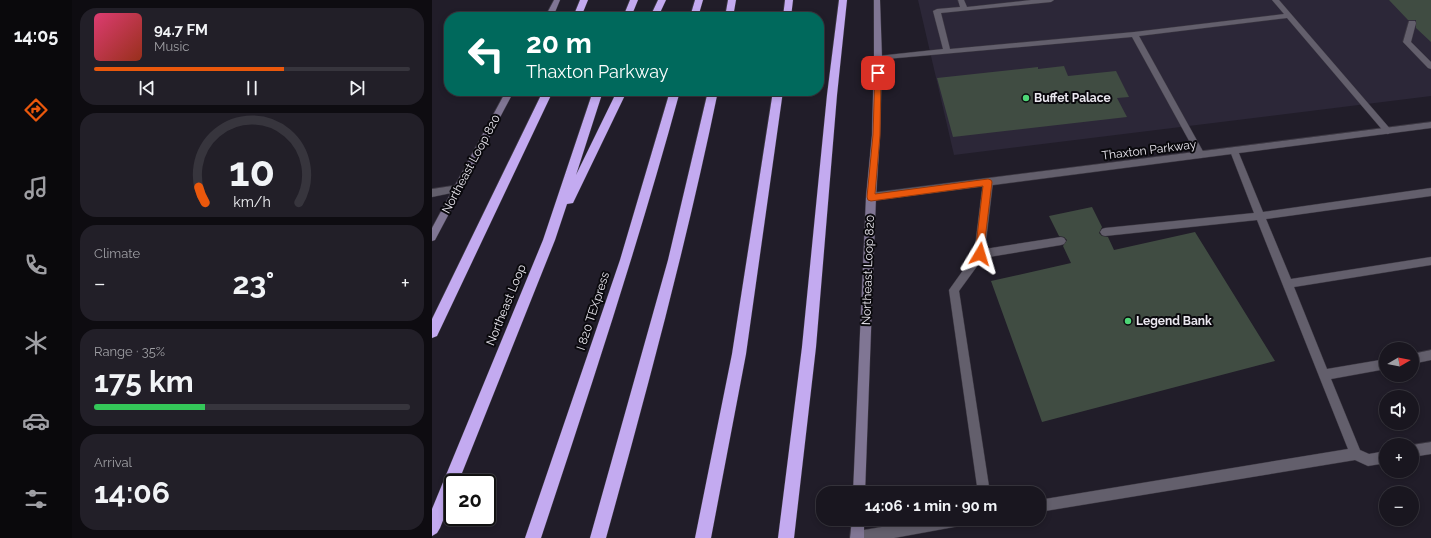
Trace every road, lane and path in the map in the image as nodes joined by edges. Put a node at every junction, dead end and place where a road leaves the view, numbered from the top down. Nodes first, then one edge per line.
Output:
1 (558, 0) edge
2 (584, 0) edge
3 (634, 0) edge
4 (662, 0) edge
5 (699, 0) edge
6 (732, 0) edge
7 (789, 0) edge
8 (843, 0) edge
9 (877, 0) edge
10 (961, 0) edge
11 (1052, 0) edge
12 (1275, 0) edge
13 (964, 9) junction
14 (552, 12) edge
15 (579, 12) edge
16 (629, 12) edge
17 (656, 12) edge
18 (695, 12) edge
19 (730, 12) edge
20 (788, 12) edge
21 (1289, 16) junction
22 (1412, 23) dead end
23 (1134, 34) junction
24 (947, 51) junction
25 (878, 58) junction
26 (1431, 66) edge
27 (507, 96) edge
28 (546, 96) edge
29 (596, 96) edge
30 (620, 96) edge
31 (674, 96) edge
32 (712, 96) edge
33 (777, 96) edge
34 (1430, 127) edge
35 (1388, 131) junction
36 (1234, 151) junction
37 (1201, 155) junction
38 (988, 182) junction
39 (458, 190) junction
40 (1431, 192) edge
41 (432, 193) edge
42 (871, 197) junction
43 (1260, 216) junction
44 (1105, 232) dead end
45 (432, 237) edge
46 (549, 240) junction
47 (1061, 240) dead end
48 (980, 254) junction
49 (1431, 261) edge
50 (1288, 284) junction
51 (432, 332) edge
52 (1431, 355) edge
53 (1419, 358) edge
54 (1379, 365) edge
55 (1325, 375) junction
56 (1431, 448) edge
57 (1419, 451) edge
58 (1356, 454) junction
59 (1379, 458) edge
60 (859, 486) edge
61 (983, 486) edge
62 (1046, 505) edge
63 (858, 526) edge
64 (925, 526) edge
65 (432, 528) edge
66 (533, 538) edge
67 (598, 538) edge
68 (703, 538) edge
69 (786, 538) edge
70 (857, 538) edge

1 - 14 main road
2 - 15 highway
3 - 16 highway
4 - 17 highway
5 - 18 highway
6 - 19 highway
7 - 20 highway
8 - 69 highway
9 - 25 main road, Northeast Loop 820
10 - 13 street
11 - 13 street
12 - 21 street
13 - 24 street
21 - 23 street
21 - 35 street
22 - 26 street
23 - 24 street
23 - 37 street
24 - 25 street
25 - 42 main road, Northeast Loop 820
27 - 39 main road, Northeast Loop 820
28 - 51 highway
29 - 46 highway, Northeast Loop
30 - 46 highway
31 - 66 highway, I 820 TEXpress
32 - 67 highway
33 - 68 highway
34 - 35 street, Thaxton Parkway
35 - 36 street, Thaxton Parkway
36 - 37 street, Thaxton Parkway
36 - 43 street
37 - 38 street, Thaxton Parkway
38 - 42 street, Thaxton Parkway
38 - 48 street
39 - 41 street
39 - 45 main road, Northeast Loop 820
40 - 43 street
42 - 60 main road, Northeast Loop 820
43 - 44 street
43 - 50 street
46 - 65 highway, Northeast Loop
47 - 48 street
48 - 61 street
49 - 50 street
50 - 55 street
52 - 53 street
54 - 55 street
55 - 58 street
56 - 57 street
58 - 59 street
58 - 62 street
63 - 70 main road
64 - 70 street

